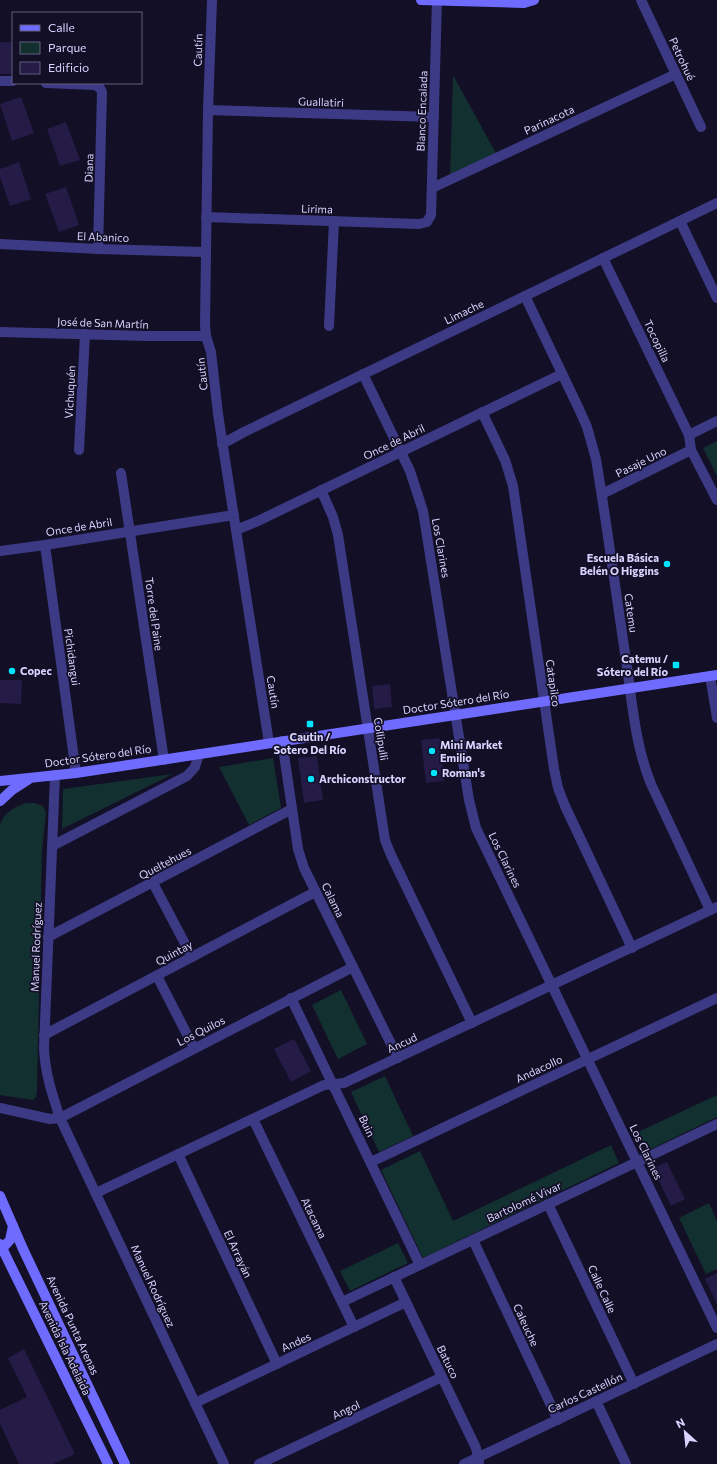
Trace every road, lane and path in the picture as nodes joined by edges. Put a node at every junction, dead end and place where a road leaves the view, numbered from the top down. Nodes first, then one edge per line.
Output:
1 (212, 0) edge
2 (421, 0) edge
3 (437, 0) edge
4 (534, 0) edge
5 (641, 0) edge
6 (676, 74) junction
7 (0, 81) edge
8 (12, 82) edge
9 (70, 84) edge
10 (208, 110) junction
11 (434, 117) junction
12 (701, 128) dead end
13 (432, 188) junction
14 (717, 203) edge
15 (206, 217) junction
16 (680, 221) junction
17 (334, 222) junction
18 (427, 222) joint
19 (0, 244) edge
20 (98, 249) junction
21 (205, 252) junction
22 (603, 258) junction
23 (525, 296) junction
24 (717, 298) edge
25 (329, 326) dead end
26 (0, 332) edge
27 (85, 334) junction
28 (206, 336) junction
29 (363, 374) junction
30 (562, 374) junction
31 (482, 412) junction
32 (717, 421) edge
33 (689, 435) junction
34 (222, 444) junction
35 (79, 450) dead end
36 (691, 450) junction
37 (401, 452) junction
38 (121, 473) dead end
39 (321, 490) junction
40 (602, 494) junction
41 (717, 500) edge
42 (234, 515) junction
43 (236, 530) junction
44 (130, 532) junction
45 (44, 545) junction
46 (0, 551) edge
47 (713, 675) edge
48 (630, 688) junction
49 (544, 701) junction
50 (456, 715) junction
51 (717, 718) edge
52 (367, 728) junction
53 (282, 741) junction
54 (270, 743) junction
55 (199, 754) junction
56 (164, 760) junction
57 (76, 773) junction
58 (54, 775) junction
59 (33, 777) junction
60 (0, 781) edge
61 (0, 801) edge
62 (292, 809) junction
63 (52, 846) junction
64 (153, 883) junction
65 (315, 892) junction
66 (714, 908) edge
67 (48, 937) junction
68 (632, 948) junction
69 (192, 957) junction
70 (353, 967) junction
71 (157, 976) junction
72 (553, 985) junction
73 (292, 998) junction
74 (717, 998) edge
75 (472, 1023) junction
76 (44, 1035) junction
77 (194, 1048) junction
78 (398, 1058) junction
79 (588, 1059) junction
80 (334, 1084) junction
81 (0, 1108) edge
82 (60, 1118) junction
83 (253, 1119) junction
84 (717, 1124) edge
85 (178, 1154) junction
86 (371, 1162) junction
87 (638, 1162) junction
88 (96, 1193) junction
89 (0, 1196) edge
90 (548, 1204) junction
91 (13, 1226) junction
92 (473, 1240) junction
93 (1, 1248) edge
94 (420, 1265) junction
95 (394, 1277) junction
96 (342, 1302) junction
97 (406, 1302) junction
98 (354, 1327) junction
99 (717, 1328) edge
100 (717, 1344) edge
101 (277, 1364) junction
102 (442, 1377) junction
103 (634, 1384) junction
104 (596, 1401) junction
105 (195, 1403) junction
106 (558, 1420) junction
107 (479, 1461) edge
108 (108, 1464) edge
109 (125, 1464) edge
110 (224, 1464) edge
111 (259, 1464) edge
112 (464, 1464) edge
113 (626, 1464) edge

1 - 10 street, Cautín
2 - 3 main road
3 - 4 main road
3 - 11 street, Blanco Encalada
5 - 6 street, Petrohué
6 - 12 street, Petrohué
6 - 13 street, Parinacota
7 - 8 street
9 - 20 street, Diana
10 - 11 street, Guallatiri
10 - 15 street, Cautín
11 - 13 street, Blanco Encalada
13 - 18 street, Blanco Encalada
14 - 16 street, Limache
15 - 17 street, Lirima
15 - 21 street, Cautín
16 - 22 street, Limache
16 - 24 street
17 - 18 street, Lirima
17 - 25 street
19 - 20 street, El Abanico
20 - 21 street, El Abanico
21 - 28 street, Cautín
22 - 23 street, Limache
22 - 33 street, Tocopilla
23 - 29 street, Limache
23 - 30 street, Catemu
26 - 27 street, José de San Martín
27 - 28 street, José de San Martín
27 - 35 street, Vichuquén
28 - 34 street, Cautín
29 - 34 street, Limache
29 - 37 street, Los Clarines
30 - 31 street, Once de Abril
30 - 40 street, Catemu
31 - 37 street, Once de Abril
31 - 49 street, Catapilco
32 - 33 street
33 - 36 street, Tocopilla
34 - 42 street, Cautín
36 - 40 street, Pasaje Uno
36 - 41 street
37 - 39 street, Once de Abril
37 - 50 street, Los Clarines
38 - 44 street, Torre del Paine
39 - 43 street, Once de Abril
39 - 52 street, Collipulli
40 - 48 street, Catemu
42 - 43 street, Cautín
42 - 44 street, Once de Abril
43 - 54 street, Cautín
44 - 45 street, Once de Abril
44 - 56 street, Torre del Paine
45 - 46 street, Once de Abril
45 - 57 street, Pichidangui
47 - 48 main road, Doctor Sótero del Río
47 - 51 street
48 - 49 main road, Doctor Sótero del Río
48 - 66 street, Catemu
49 - 50 main road, Doctor Sótero del Río
49 - 68 street, Catapilco
50 - 52 main road, Doctor Sótero del Río
50 - 72 street, Los Clarines
52 - 53 main road, Doctor Sótero del Río
52 - 75 street, Collipulli
53 - 54 main road, Doctor Sótero del Río
53 - 62 street, Calama
54 - 55 main road, Doctor Sótero del Río
55 - 56 main road, Doctor Sótero del Río
55 - 63 street
56 - 57 main road, Doctor Sótero del Río
57 - 58 main road, Doctor Sótero del Río
58 - 59 main road, Doctor Sótero del Río
58 - 63 street, Manuel Rodríguez
59 - 60 main road, Doctor Sótero del Río
59 - 61 main road
62 - 64 street, Queltehues
62 - 65 street, Calama
63 - 67 street, Manuel Rodríguez
64 - 67 street, Queltehues
64 - 69 street
65 - 69 street, Quintay
65 - 70 street, Calama
66 - 68 street, Ancud
67 - 76 street, Manuel Rodríguez
68 - 72 street, Ancud
69 - 71 street, Quintay
70 - 73 street, Los Quilos
70 - 78 street, Calama
71 - 76 street, Quintay
71 - 77 street
72 - 75 street, Ancud
72 - 79 street, Los Clarines
73 - 77 street, Los Quilos
73 - 80 street, Buin
74 - 79 street, Andacollo
75 - 78 street, Ancud
76 - 82 street, Manuel Rodríguez
77 - 82 street, Los Quilos
78 - 80 street, Ancud
79 - 86 street, Andacollo
79 - 87 street, Los Clarines
80 - 83 street, Ancud
80 - 86 street, Buin
81 - 82 street
82 - 88 street, Manuel Rodríguez
83 - 85 street, Ancud
83 - 96 street, Atacama
84 - 87 street, Bartolomé Vivar
85 - 88 street, Ancud
85 - 101 street, El Arrayán
86 - 94 street, Buin
87 - 90 street, Bartolomé Vivar
87 - 99 street, Los Clarines
88 - 105 street, Manuel Rodríguez
89 - 91 main road, Avenida Punta Arenas
90 - 92 street, Bartolomé Vivar
90 - 103 street, Calle Calle
91 - 93 main road
91 - 109 main road, Avenida Punta Arenas
92 - 94 street, Bartolomé Vivar
92 - 106 street, Caleuche
93 - 108 main road, Avenida Isla Adelaida
94 - 95 street, Bartolomé Vivar
95 - 96 street, Bartolomé Vivar
95 - 97 street, Batuco
96 - 98 street, Atacama
97 - 98 street, Andes
97 - 102 street, Batuco
98 - 101 street, Andes
100 - 103 street, Carlos Castellón
101 - 105 street, Andes
102 - 107 street, Batuco
102 - 111 street, Angol
103 - 104 street, Carlos Castellón
104 - 106 street, Carlos Castellón
104 - 113 street
105 - 110 street, Manuel Rodríguez
106 - 107 street, Carlos Castellón
107 - 112 street, Carlos Castellón

